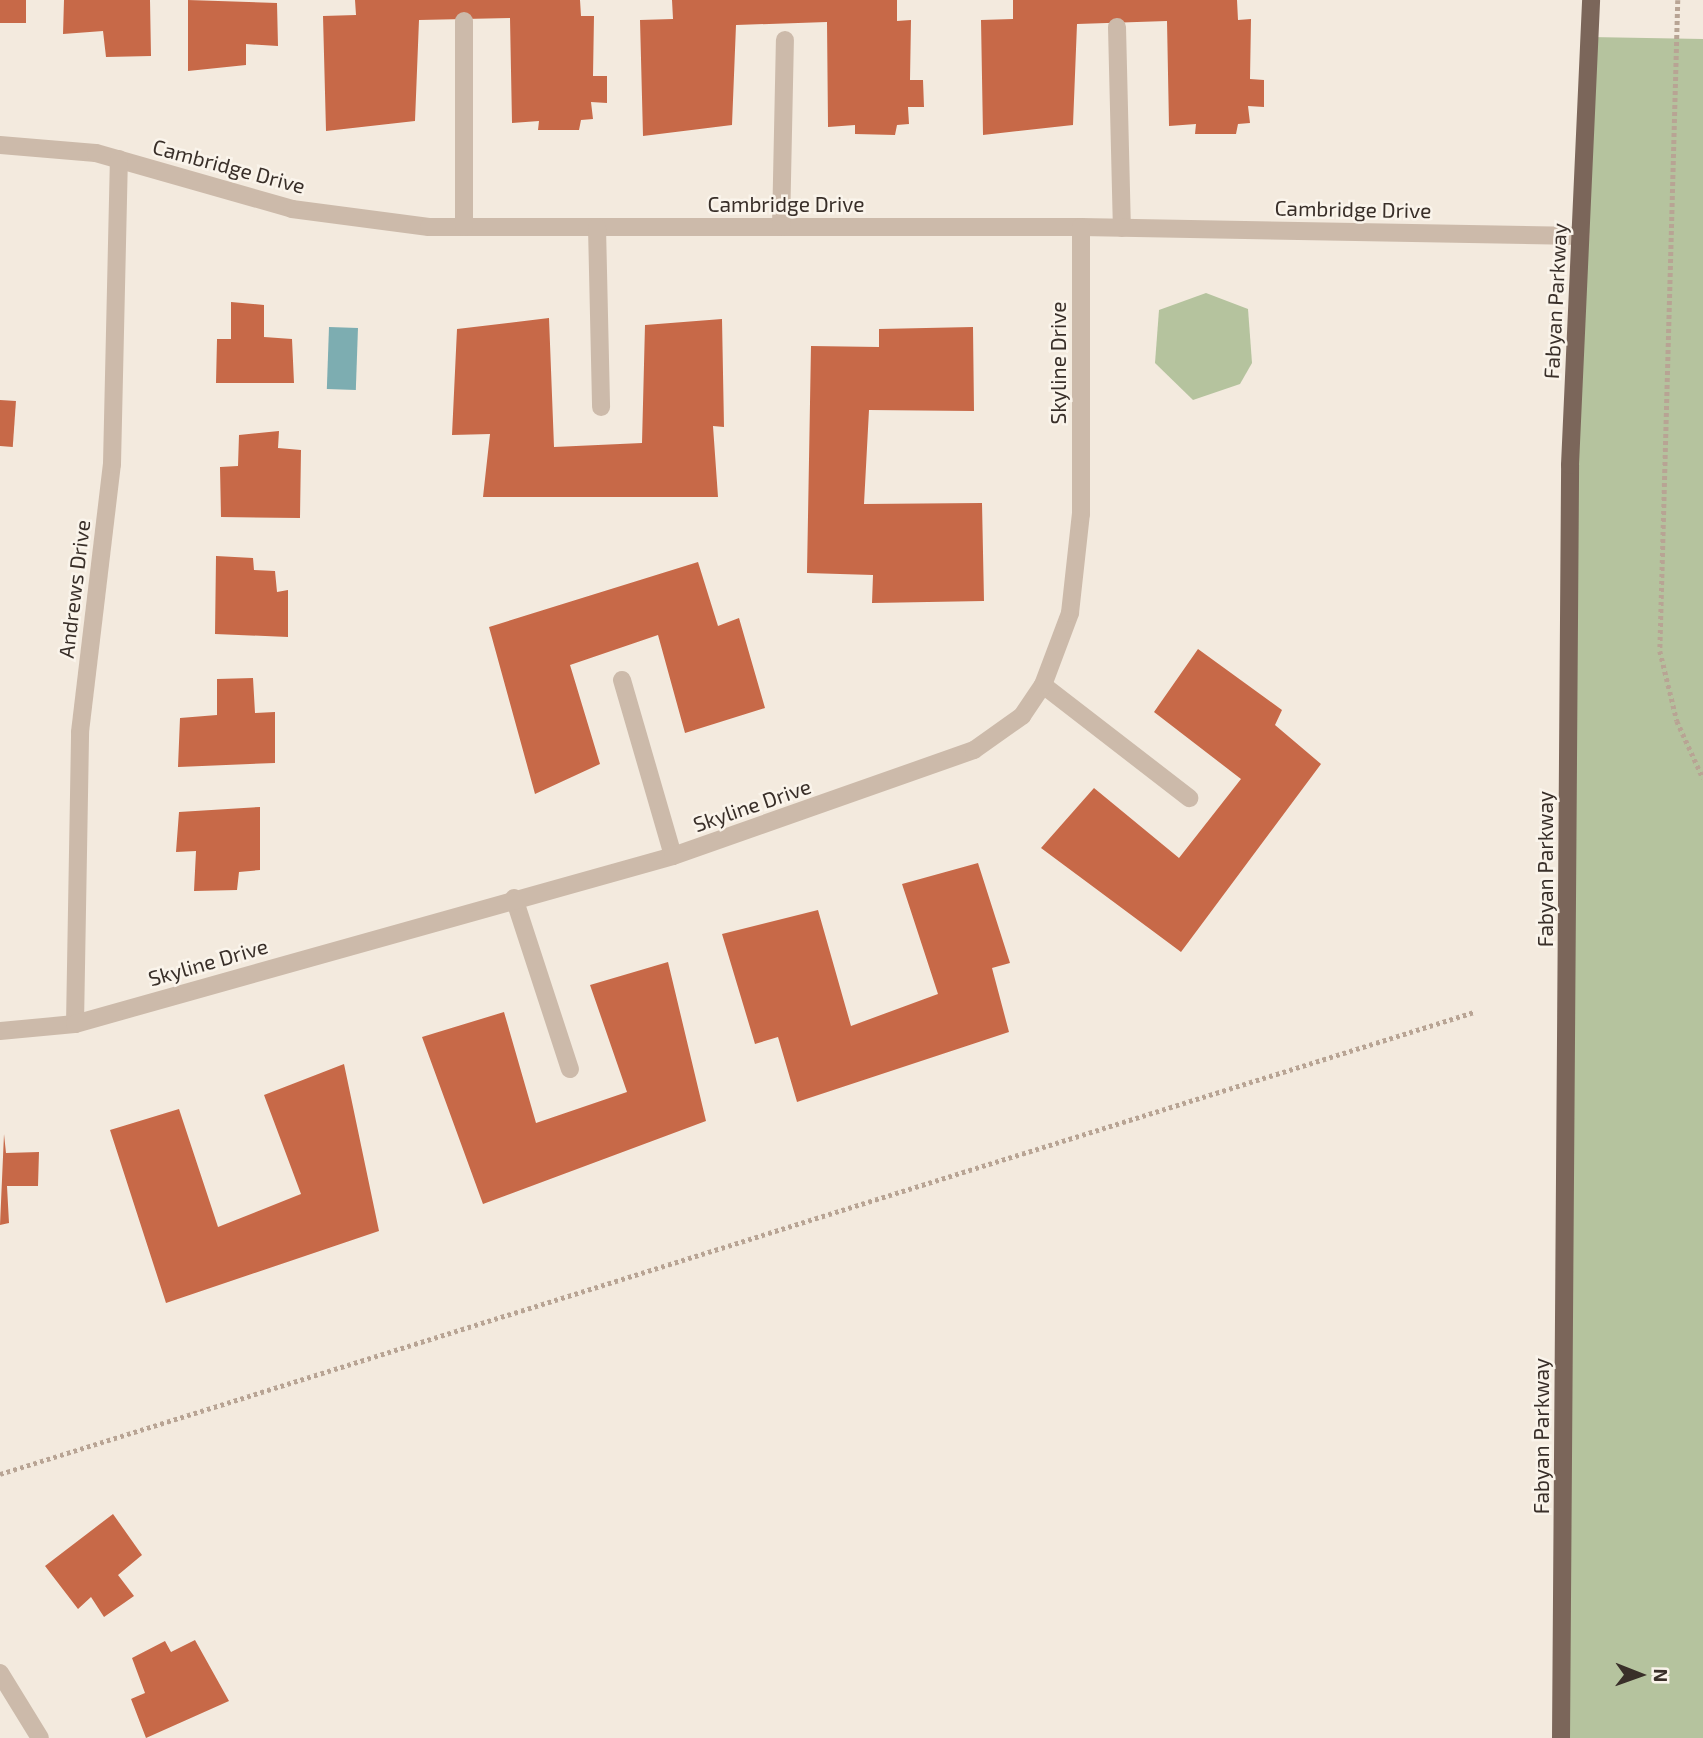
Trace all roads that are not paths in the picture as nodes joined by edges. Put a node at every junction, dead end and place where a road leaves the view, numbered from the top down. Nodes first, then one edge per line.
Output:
1 (1591, 0) edge
2 (464, 21) dead end
3 (1117, 27) dead end
4 (785, 40) dead end
5 (0, 145) edge
6 (119, 159) junction
7 (1081, 226) junction
8 (464, 227) junction
9 (597, 227) junction
10 (781, 227) junction
11 (1122, 228) junction
12 (1581, 236) junction
13 (601, 407) dead end
14 (622, 680) dead end
15 (1042, 685) junction
16 (1189, 798) dead end
17 (673, 856) junction
18 (514, 898) junction
19 (75, 1024) junction
20 (0, 1031) edge
21 (570, 1069) dead end
22 (0, 1672) edge
23 (40, 1738) edge
24 (1561, 1738) edge

1 - 12 main road, Fabyan Parkway
2 - 8 street
3 - 11 street
4 - 10 street
5 - 6 street, Cambridge Drive
6 - 8 street, Cambridge Drive
6 - 19 street, Andrews Drive
7 - 10 street, Cambridge Drive
7 - 11 street, Cambridge Drive
7 - 15 street, Skyline Drive
8 - 9 street, Cambridge Drive
9 - 10 street, Cambridge Drive
9 - 13 street
11 - 12 street, Cambridge Drive
12 - 24 main road, Fabyan Parkway
14 - 17 street
15 - 16 street
15 - 17 street, Skyline Drive
17 - 18 street, Skyline Drive
18 - 19 street, Skyline Drive
18 - 21 street
19 - 20 street, Skyline Drive
22 - 23 street

